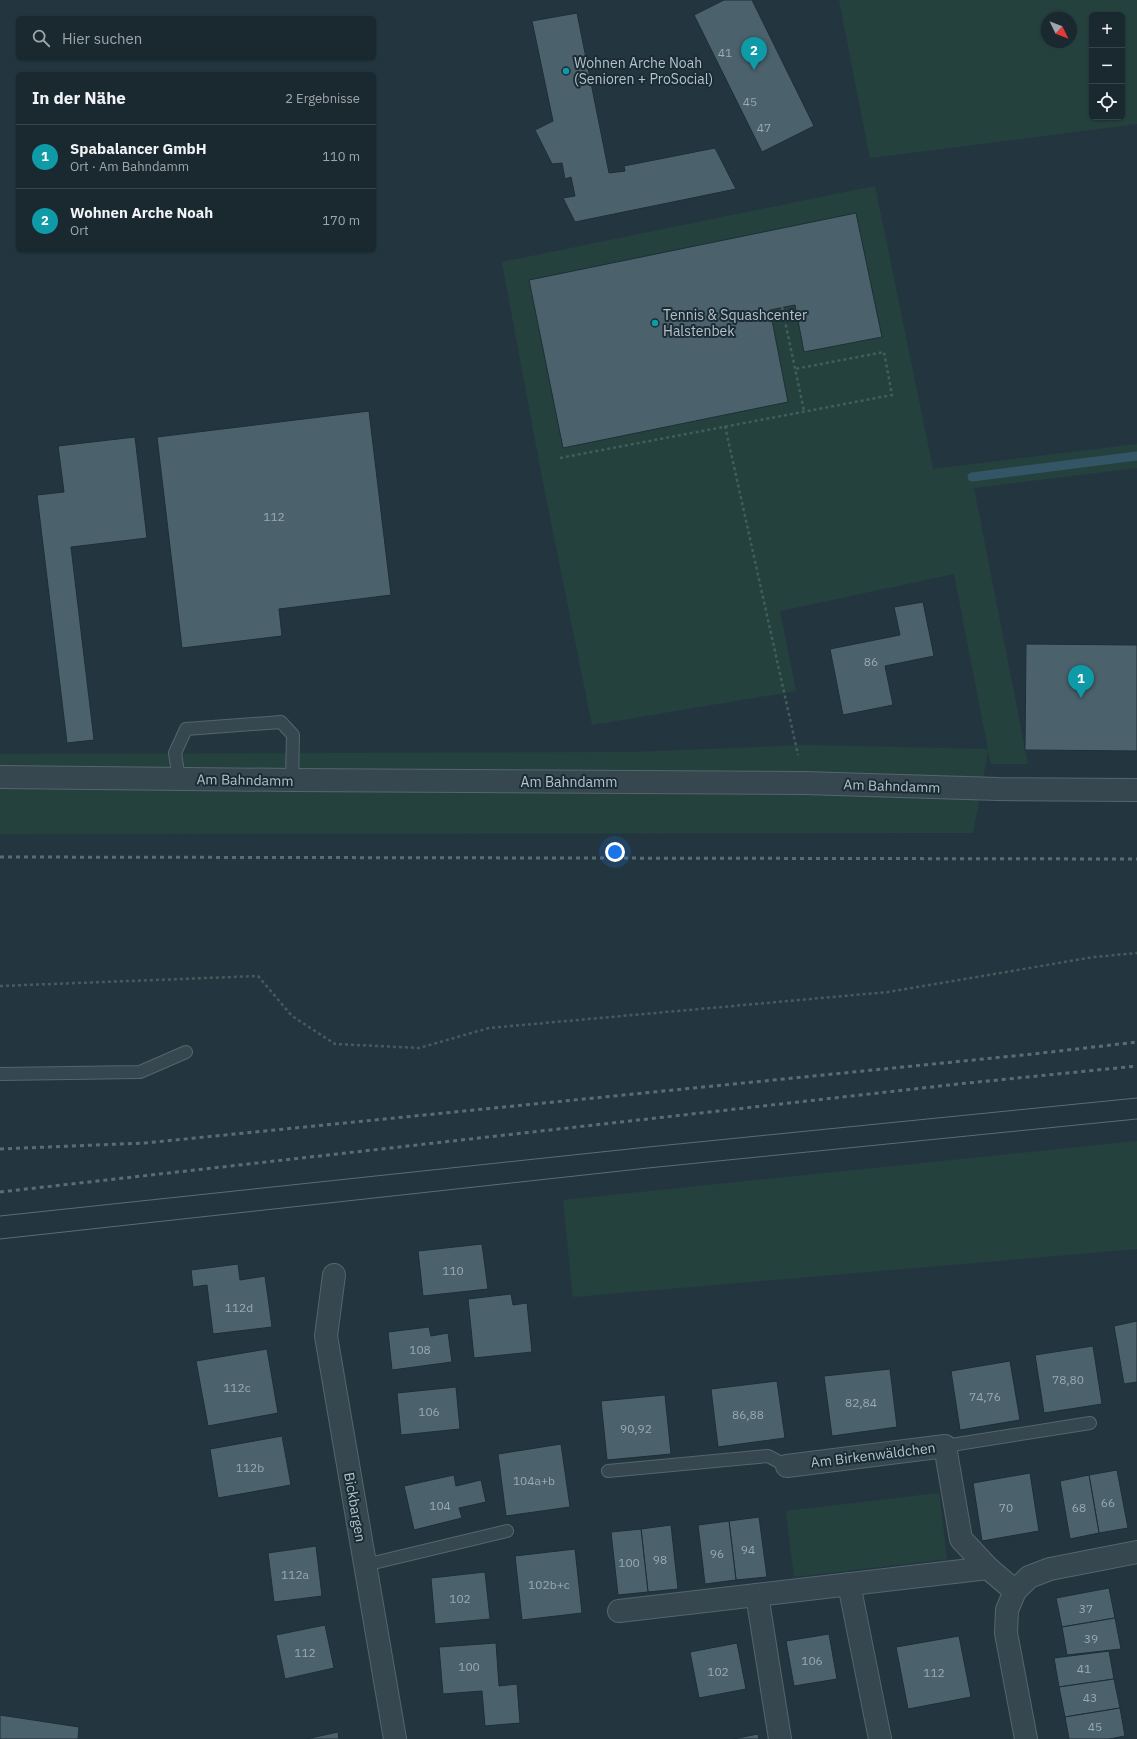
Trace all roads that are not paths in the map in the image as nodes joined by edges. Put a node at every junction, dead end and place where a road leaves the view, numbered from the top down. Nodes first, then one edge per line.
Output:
1 (0, 777) edge
2 (179, 779) junction
3 (292, 780) junction
4 (1137, 790) edge
5 (186, 1052) dead end
6 (0, 1074) edge
7 (334, 1275) dead end
8 (1090, 1423) dead end
9 (945, 1446) junction
10 (787, 1466) joint
11 (608, 1471) dead end
12 (507, 1531) dead end
13 (1137, 1552) edge
14 (365, 1565) junction
15 (988, 1568) junction
16 (849, 1584) junction
17 (1015, 1591) junction
18 (757, 1594) junction
19 (619, 1611) dead end
20 (395, 1739) edge
21 (780, 1739) edge
22 (880, 1739) edge
23 (1026, 1739) edge

1 - 2 street, Am Bahndamm
2 - 3 street, Am Bahndamm
2 - 3 lane
3 - 4 street, Am Bahndamm
5 - 6 lane
7 - 14 street, Bickbargen
8 - 9 lane
9 - 10 street, Am Birkenwäldchen
9 - 15 street, Am Birkenwäldchen
10 - 11 lane
12 - 14 lane
13 - 17 street
14 - 20 street, Bickbargen
15 - 16 street
15 - 17 street, Am Birkenwäldchen
16 - 18 street
16 - 22 street
17 - 23 street
18 - 19 street
18 - 21 street

